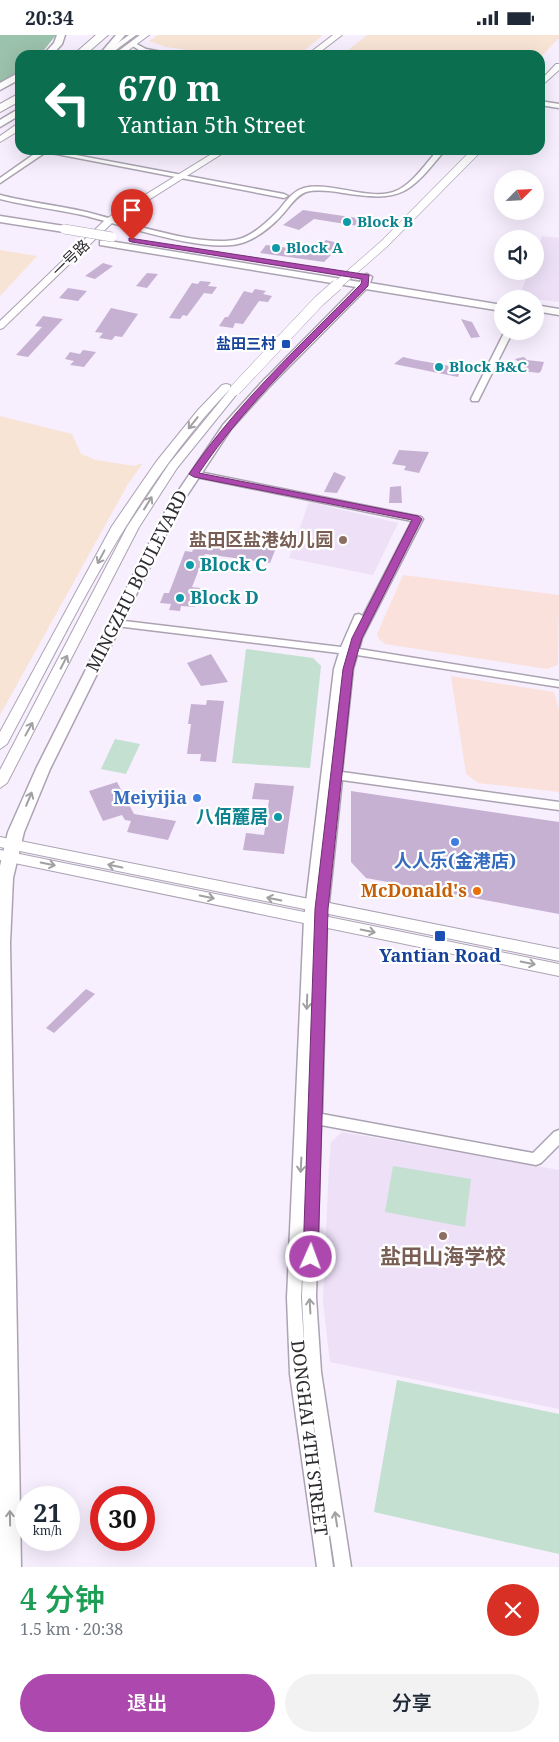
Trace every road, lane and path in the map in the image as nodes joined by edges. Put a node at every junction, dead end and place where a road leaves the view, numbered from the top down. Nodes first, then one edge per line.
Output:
1 (96, 35) edge
2 (103, 35) edge
3 (121, 35) edge
4 (133, 35) edge
5 (144, 35) edge
6 (338, 35) edge
7 (346, 35) edge
8 (61, 38) edge
9 (133, 44) junction
10 (51, 50) edge
11 (78, 50) edge
12 (84, 50) edge
13 (108, 50) edge
14 (110, 50) edge
15 (125, 50) edge
16 (142, 50) edge
17 (318, 50) edge
18 (326, 50) edge
19 (559, 56) edge
20 (559, 66) edge
21 (545, 70) edge
22 (559, 74) edge
23 (15, 78) edge
24 (545, 80) edge
25 (0, 87) edge
26 (545, 89) edge
27 (15, 95) edge
28 (15, 99) edge
29 (545, 105) edge
30 (1, 107) edge
31 (559, 107) edge
32 (15, 114) edge
33 (0, 124) edge
34 (15, 130) edge
35 (0, 140) edge
36 (40, 155) edge
37 (67, 155) edge
38 (216, 155) edge
39 (437, 155) edge
40 (463, 155) edge
41 (472, 155) edge
42 (181, 177) junction
43 (0, 181) edge
44 (284, 196) dead end
45 (0, 197) edge
46 (0, 219) edge
47 (109, 221) junction
48 (0, 227) edge
49 (62, 233) junction
50 (362, 281) junction
51 (494, 301) edge
52 (494, 306) edge
53 (544, 310) edge
54 (559, 312) edge
55 (544, 316) edge
56 (559, 318) edge
57 (0, 326) edge
58 (504, 340) edge
59 (231, 389) junction
60 (475, 399) dead end
61 (194, 474) junction
62 (117, 620) junction
63 (349, 649) junction
64 (559, 677) edge
65 (559, 684) edge
66 (0, 744) edge
67 (332, 774) junction
68 (0, 783) edge
69 (559, 806) edge
70 (4, 849) edge
71 (316, 914) junction
72 (559, 955) edge
73 (559, 970) edge
74 (310, 1117) junction
75 (559, 1136) edge
76 (10, 1567) edge
77 (326, 1567) edge
78 (343, 1567) edge

1 - 11 highway
2 - 12 highway
3 - 13 main road
4 - 14 street
5 - 9 street
6 - 17 street
7 - 18 street
8 - 10 main road
9 - 15 street
9 - 16 street
19 - 21 street
20 - 24 street
22 - 26 street
23 - 25 main road
27 - 30 highway
28 - 30 highway
29 - 31 street
32 - 33 main road
34 - 35 street
36 - 43 street
37 - 42 street
38 - 42 street, 一号路
39 - 47 street
40 - 59 street, MINGZHU BOULEVARD
41 - 59 street, MINGZHU BOULEVARD, bridge
42 - 44 street
42 - 47 street, 一号路
45 - 47 street
46 - 49 main road
47 - 57 street, 一号路
48 - 49 main road
49 - 50 main road
50 - 51 main road
50 - 52 main road
50 - 61 main road, MINGZHU BOULEVARD
50 - 70 main road, MINGZHU BOULEVARD
53 - 54 main road
55 - 56 main road
58 - 60 street
59 -> 66 street, MINGZHU BOULEVARD
68 -> 59 street, MINGZHU BOULEVARD
61 - 62 main road, MINGZHU BOULEVARD
61 - 63 street, DONGHAI 4TH STREET
62 - 63 street
70 -> 62 main road, MINGZHU BOULEVARD
63 - 64 street
63 - 65 street
63 - 67 street, DONGHAI 4TH STREET
67 - 69 street
67 - 71 street, DONGHAI 4TH STREET
70 - 71 street
76 -> 70 main road, MINGZHU BOULEVARD
71 - 72 street
71 -> 73 street
71 - 74 street, DONGHAI 4TH STREET
74 - 75 street
74 -> 77 street, DONGHAI 4TH STREET
78 -> 74 street, DONGHAI 4TH STREET

